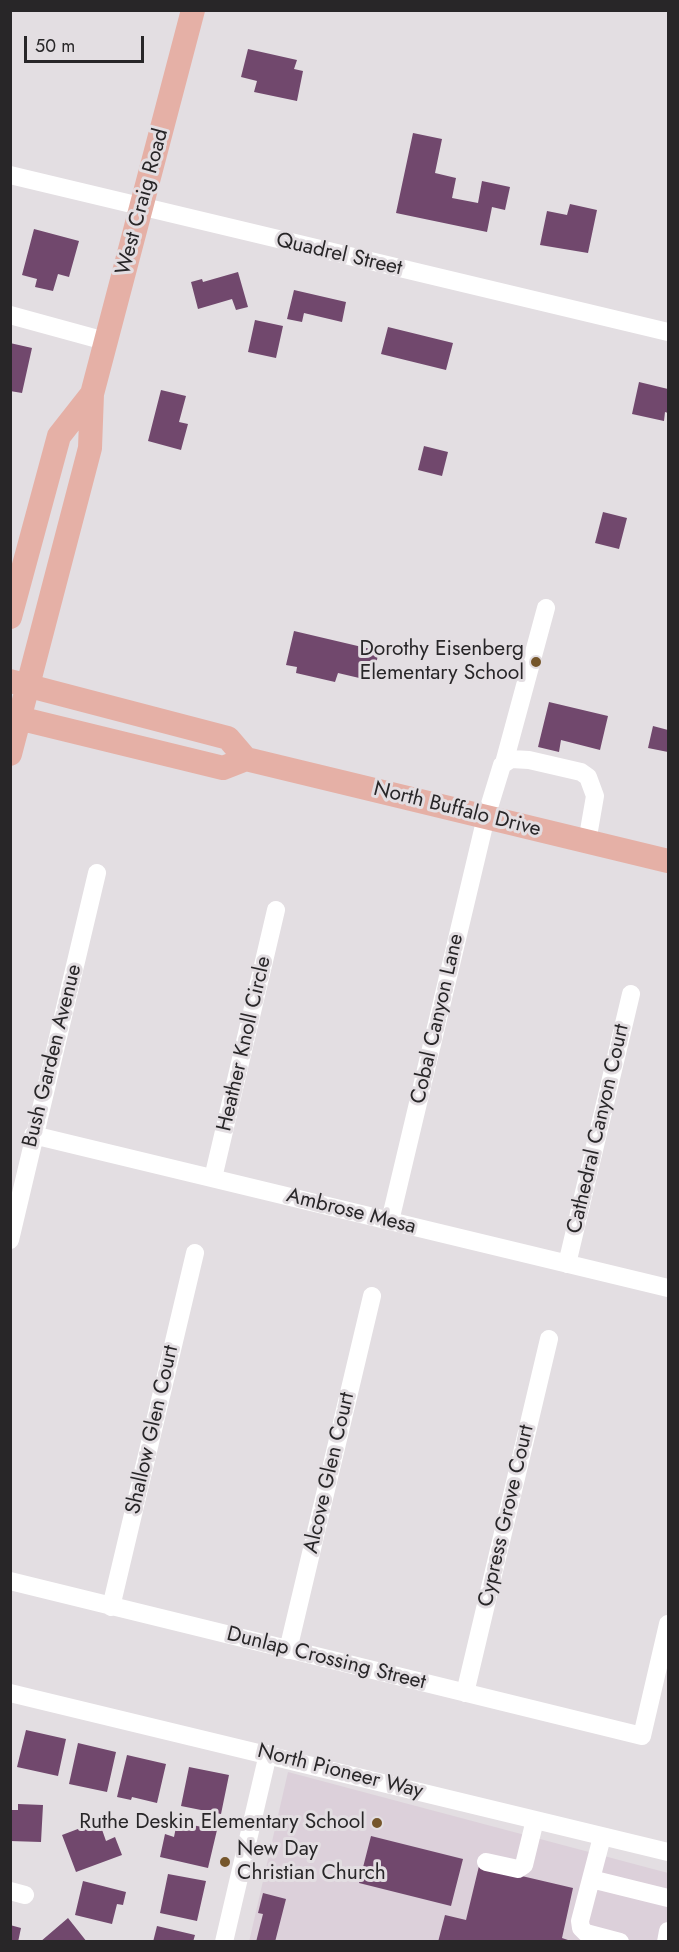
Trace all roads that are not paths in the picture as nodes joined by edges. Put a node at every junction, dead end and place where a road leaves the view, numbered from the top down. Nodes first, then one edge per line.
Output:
1 (193, 10) edge
2 (10, 175) edge
3 (141, 208) junction
4 (10, 315) edge
5 (669, 332) edge
6 (105, 341) junction
7 (92, 393) junction
8 (546, 608) dead end
9 (10, 617) edge
10 (19, 683) edge
11 (15, 717) edge
12 (10, 754) edge
13 (246, 759) junction
14 (504, 764) junction
15 (486, 818) junction
16 (587, 842) junction
17 (669, 861) edge
18 (97, 873) dead end
19 (276, 910) dead end
20 (631, 994) dead end
21 (33, 1135) junction
22 (213, 1178) junction
23 (390, 1221) junction
24 (10, 1240) edge
25 (195, 1253) dead end
26 (567, 1264) junction
27 (669, 1288) edge
28 (372, 1296) dead end
29 (549, 1339) dead end
30 (10, 1581) edge
31 (111, 1607) junction
32 (669, 1624) edge
33 (288, 1650) junction
34 (10, 1693) edge
35 (465, 1693) junction
36 (268, 1754) junction
37 (534, 1820) junction
38 (602, 1837) junction
39 (669, 1852) edge
40 (486, 1862) dead end
41 (591, 1879) junction
42 (669, 1898) edge
43 (669, 1931) edge
44 (224, 1941) edge
45 (620, 1941) edge
46 (666, 1941) edge

1 - 3 main road, West Craig Road
2 - 3 street, Quadrel Street
3 - 5 street, Quadrel Street
3 - 6 main road, West Craig Road
4 - 6 street
6 - 7 main road, West Craig Road
7 - 9 main road, West Craig Road
7 - 10 main road, West Craig Road
8 - 14 street, Cobal Canyon Lane
10 - 11 main road, West Craig Road
10 - 13 main road
11 - 12 main road, West Craig Road
11 - 13 main road, North Buffalo Drive
13 - 15 main road, North Buffalo Drive
14 - 15 street, Cobal Canyon Lane
14 - 16 street
15 - 16 main road, North Buffalo Drive
15 - 23 street, Cobal Canyon Lane
16 - 17 main road, North Buffalo Drive
18 - 21 street, Bush Garden Avenue
19 - 22 street, Heather Knoll Circle
20 - 26 street, Cathedral Canyon Court
21 - 22 street, Ambrose Mesa
21 - 24 street, Bush Garden Avenue
22 - 23 street, Ambrose Mesa
23 - 26 street, Ambrose Mesa
25 - 31 street, Shallow Glen Court
26 - 27 street, Ambrose Mesa
28 - 33 street, Alcove Glen Court
29 - 35 street, Cypress Grove Court
30 - 31 street, Dunlap Crossing Street
31 - 33 street, Dunlap Crossing Street
32 - 35 street, Dunlap Crossing Street
33 - 35 street, Dunlap Crossing Street
34 - 36 street, North Pioneer Way
36 - 37 street, North Pioneer Way
36 - 44 street
37 - 38 street, North Pioneer Way
37 - 40 street
38 - 39 street, North Pioneer Way
38 - 41 street
41 - 42 street
41 - 45 street
43 - 46 street

